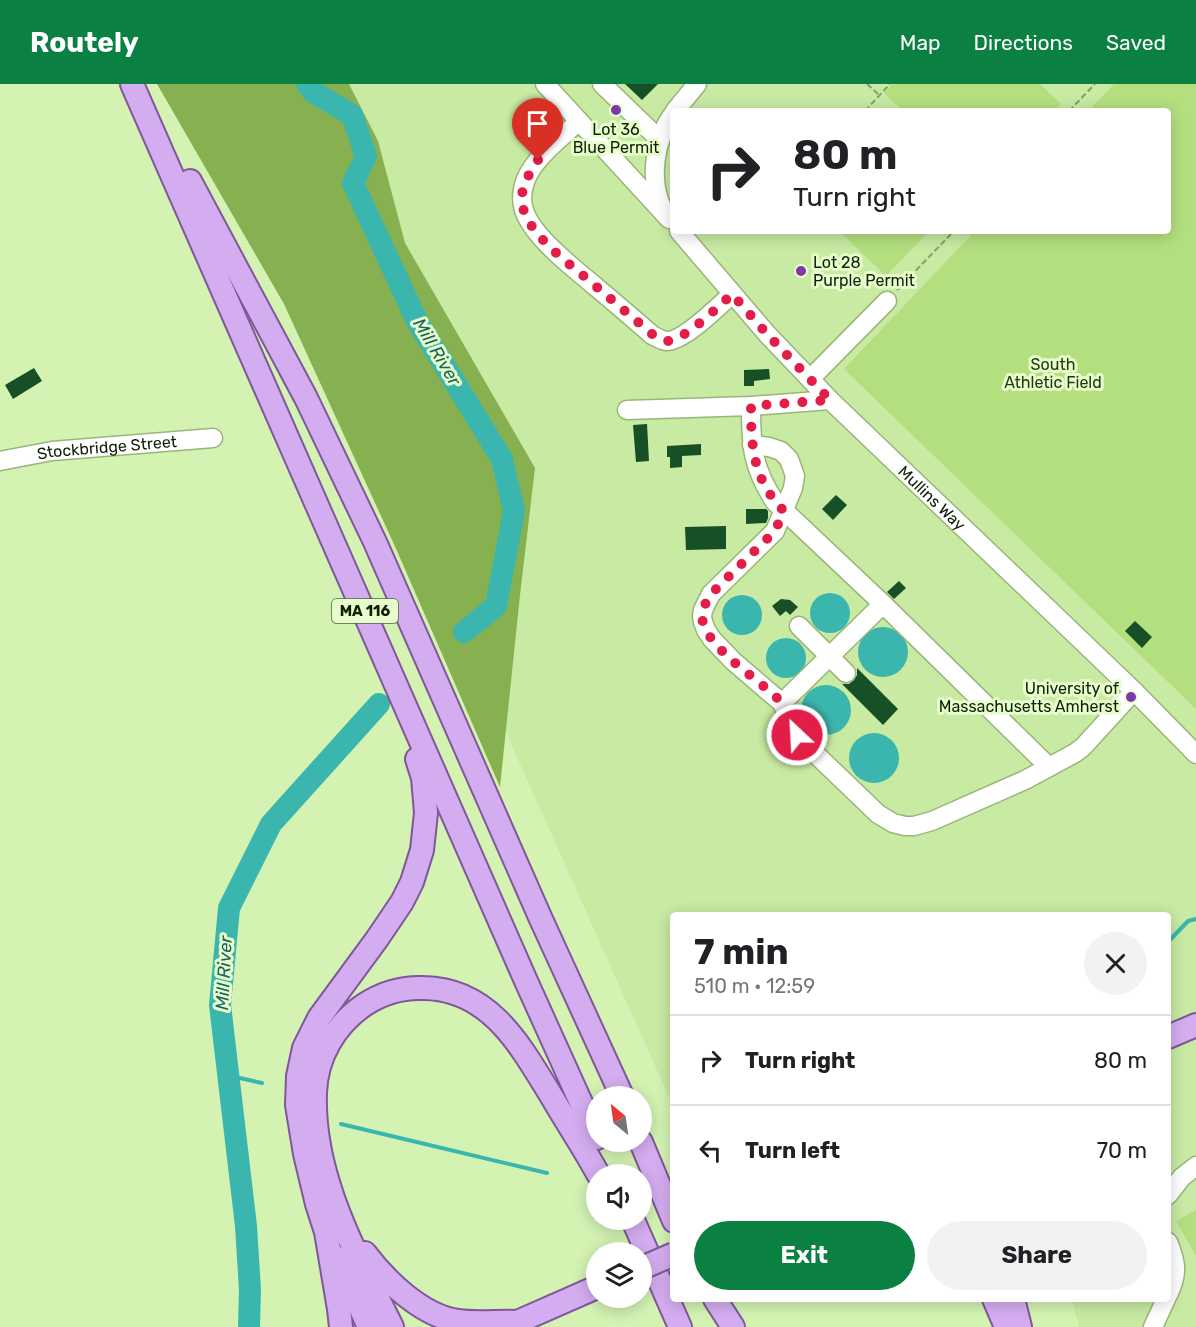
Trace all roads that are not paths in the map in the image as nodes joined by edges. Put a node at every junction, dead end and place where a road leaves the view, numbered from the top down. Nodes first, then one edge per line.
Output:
1 (132, 84) edge
2 (139, 84) edge
3 (545, 84) edge
4 (602, 84) edge
5 (697, 84) edge
6 (677, 108) edge
7 (670, 118) edge
8 (579, 122) junction
9 (660, 140) junction
10 (670, 219) edge
11 (670, 221) edge
12 (682, 234) edge
13 (732, 294) junction
14 (887, 301) road end
15 (810, 379) junction
16 (830, 400) junction
17 (751, 406) junction
18 (627, 410) dead end
19 (213, 438) dead end
20 (752, 445) junction
21 (0, 461) edge
22 (317, 503) junction
23 (784, 511) junction
24 (798, 524) junction
25 (775, 531) junction
26 (883, 604) junction
27 (799, 626) dead end
28 (830, 656) junction
29 (846, 672) dead end
30 (1134, 691) junction
31 (782, 703) junction
32 (1196, 753) edge
33 (1049, 767) junction
34 (1196, 1025) edge
35 (1171, 1036) edge
36 (617, 1086) edge
37 (586, 1113) edge
38 (645, 1152) edge
39 (592, 1164) edge
40 (1196, 1166) edge
41 (1171, 1191) edge
42 (670, 1211) edge
43 (334, 1226) junction
44 (637, 1230) edge
45 (1171, 1249) edge
46 (670, 1256) edge
47 (652, 1264) edge
48 (652, 1284) edge
49 (1171, 1288) edge
50 (586, 1292) edge
51 (710, 1302) edge
52 (717, 1302) edge
53 (995, 1302) edge
54 (1014, 1302) edge
55 (1165, 1302) edge
56 (512, 1324) edge
57 (341, 1327) edge
58 (369, 1327) edge
59 (392, 1327) edge
60 (671, 1327) edge
61 (680, 1327) edge
62 (721, 1327) edge
63 (733, 1327) edge
64 (1006, 1327) edge
65 (1020, 1327) edge
66 (1153, 1327) edge

1 - 22 main road, MA 116
2 - 36 main road, MA 116
3 - 8 street
4 - 9 street
5 - 6 street, Mullins Way
7 - 9 street, Mullins Way
8 - 11 street
8 - 13 street
9 - 10 street, Mullins Way
12 - 13 street, Mullins Way
13 - 15 street, Mullins Way
14 - 15 street
15 - 16 street, Mullins Way
16 - 17 street
16 - 30 street, Mullins Way
17 - 18 street
17 - 20 street
19 - 21 street, Stockbridge Street
20 - 23 street
20 - 23 street
22 - 37 main road, MA 116
22 - 43 main road
23 - 24 street
23 - 25 street
24 - 25 street
24 - 26 street
25 - 31 street
26 - 28 street
26 - 33 street
27 - 28 street
28 - 29 street
28 - 31 street
30 - 32 street, Mullins Way
30 - 33 street
31 - 33 street
34 - 35 main road
38 - 42 main road
39 - 43 main road
40 - 41 street
43 - 56 main road
43 - 57 main road
43 - 58 main road
43 - 59 main road
44 - 61 main road
45 - 49 street
46 - 47 main road, bridge
48 - 60 main road
50 - 56 main road
51 - 62 main road
52 - 63 main road
53 - 64 main road
54 - 65 main road
55 - 66 street

